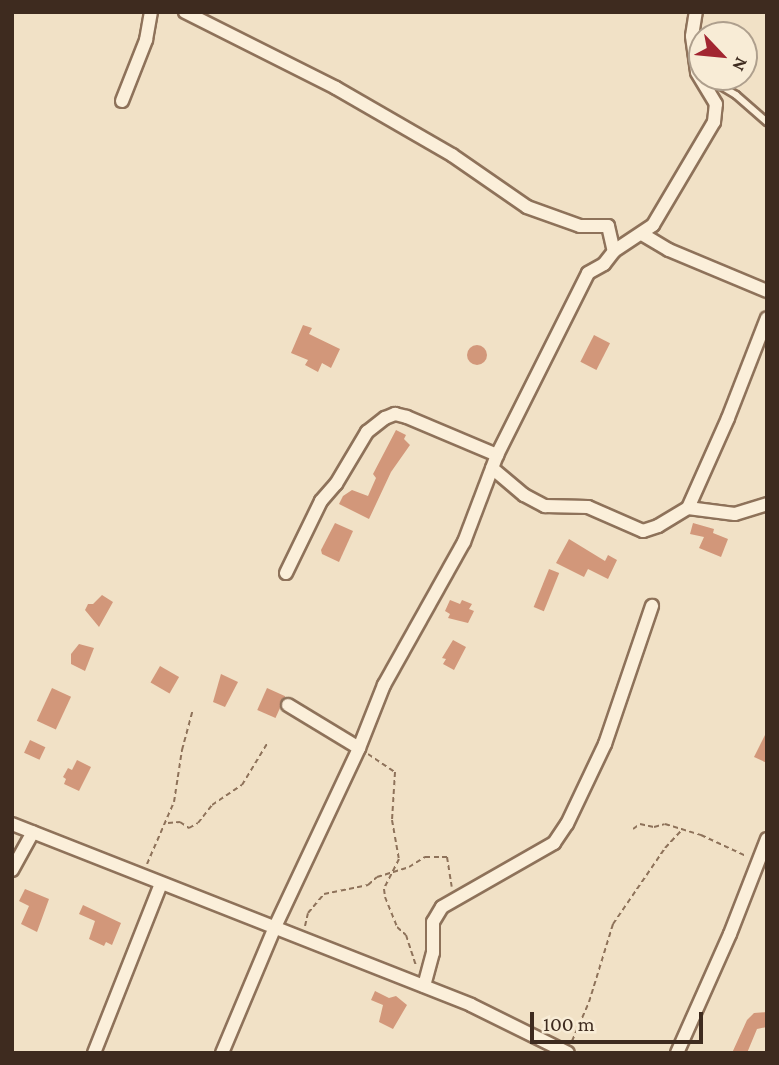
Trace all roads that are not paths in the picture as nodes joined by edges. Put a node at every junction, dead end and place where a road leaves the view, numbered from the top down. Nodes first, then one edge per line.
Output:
1 (151, 12) edge
2 (185, 12) edge
3 (199, 15) edge
4 (710, 91) edge
5 (730, 91) edge
6 (122, 101) dead end
7 (767, 122) edge
8 (642, 234) junction
9 (614, 251) junction
10 (767, 291) edge
11 (767, 318) edge
12 (497, 454) junction
13 (492, 468) junction
14 (767, 504) edge
15 (688, 508) junction
16 (286, 573) dead end
17 (652, 606) dead end
18 (288, 705) dead end
19 (359, 748) junction
20 (12, 824) edge
21 (33, 832) junction
22 (767, 839) edge
23 (12, 870) edge
24 (160, 884) junction
25 (274, 929) junction
26 (424, 986) junction
27 (568, 1048) edge
28 (94, 1053) edge
29 (222, 1053) edge
30 (677, 1053) edge

1 - 6 street
2 - 3 street
3 - 9 street
4 - 8 street
5 - 7 lane
8 - 9 street
8 - 10 street
9 - 12 street
11 - 15 street
12 - 13 street
12 - 16 street
13 - 15 street
13 - 19 street
14 - 15 street
17 - 26 street
18 - 19 street
19 - 25 street
20 - 21 street
21 - 23 street
21 - 24 street
22 - 30 street
24 - 25 street
24 - 28 street
25 - 26 street
25 - 29 street
26 - 27 street

